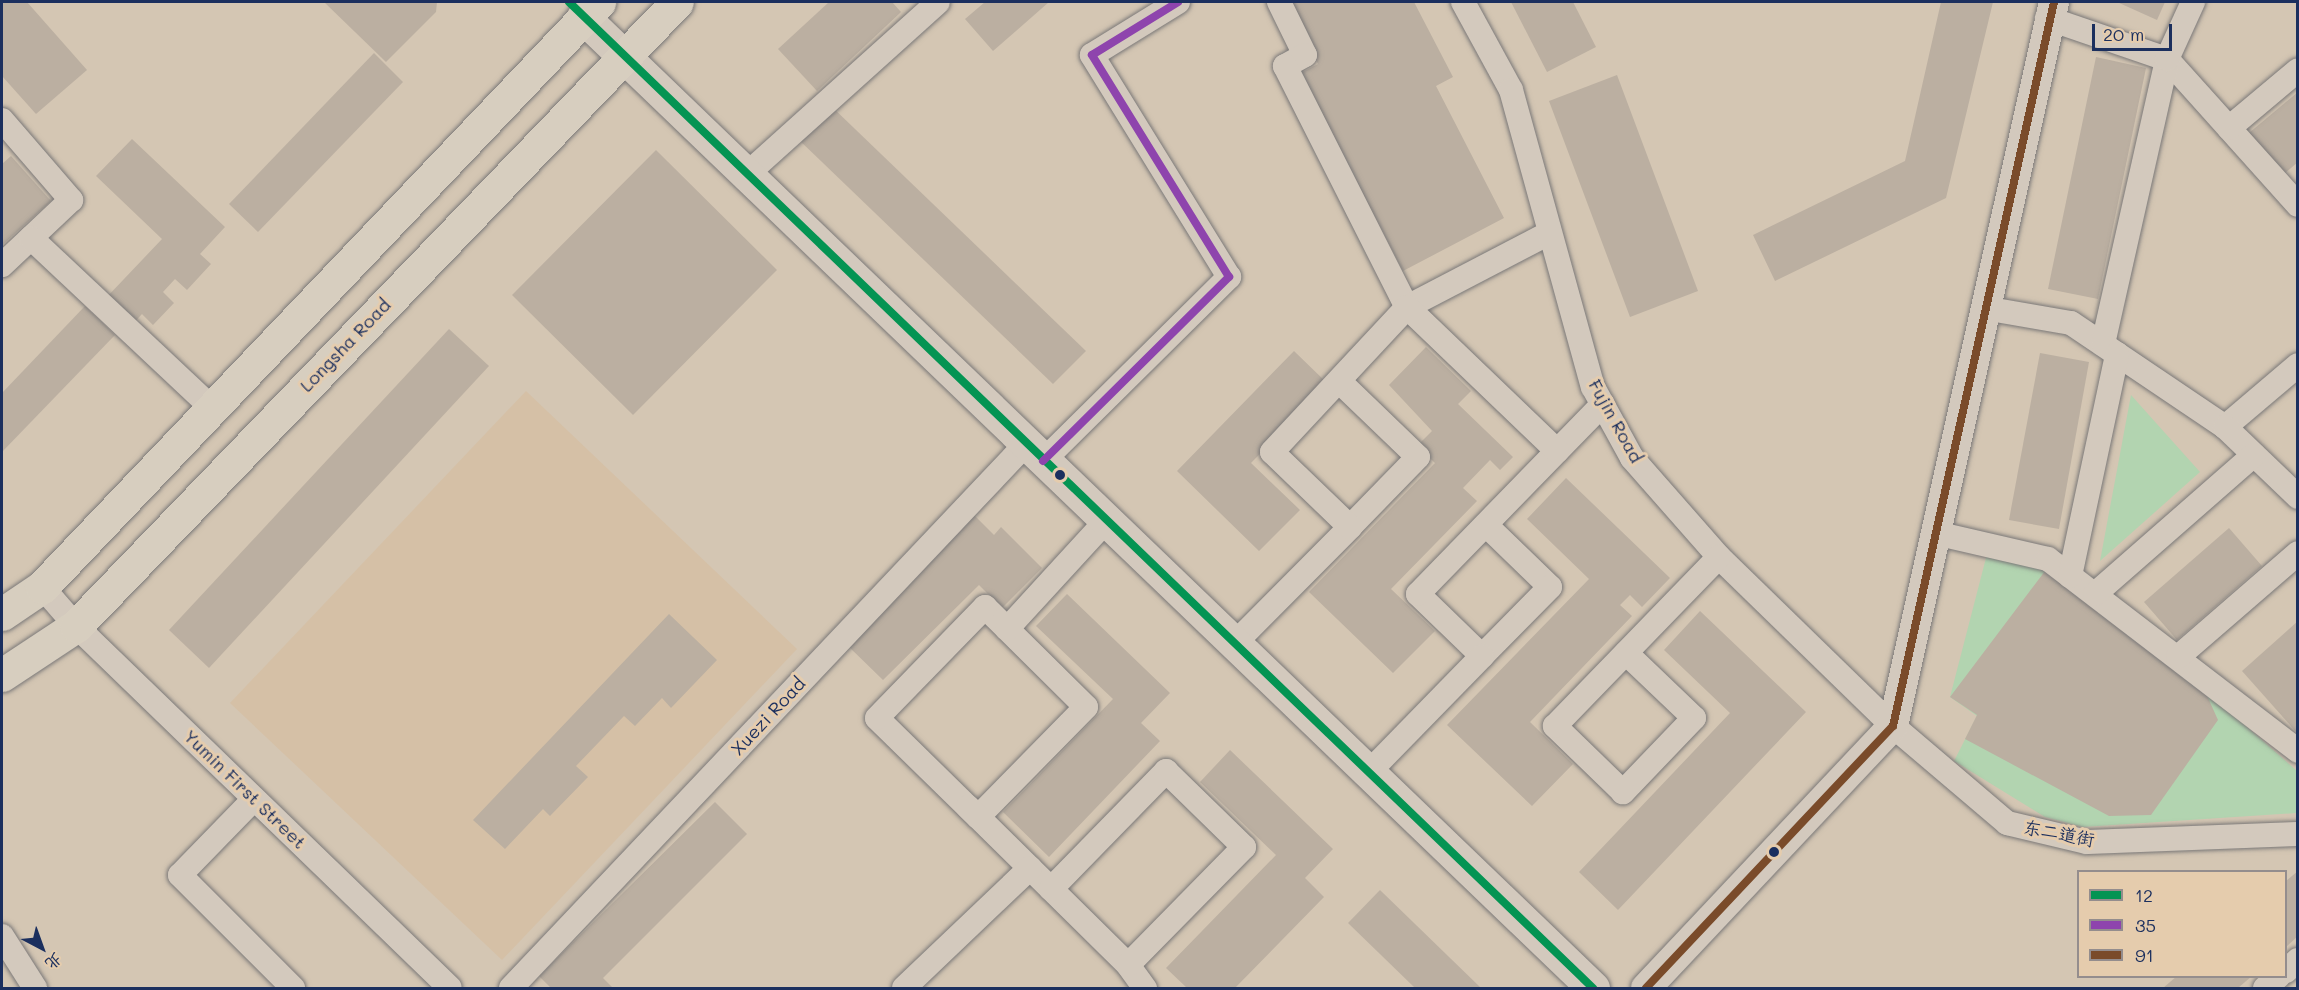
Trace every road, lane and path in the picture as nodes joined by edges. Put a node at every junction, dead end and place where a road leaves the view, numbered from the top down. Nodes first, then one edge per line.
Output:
1 (677, 2) edge
2 (938, 2) edge
3 (1178, 2) edge
4 (1279, 2) edge
5 (1463, 2) edge
6 (2193, 2) edge
7 (584, 7) edge
8 (2051, 10) edge
9 (622, 56) junction
10 (2167, 59) junction
11 (2298, 70) edge
12 (2, 120) edge
13 (2229, 128) junction
14 (746, 175) junction
15 (2294, 193) edge
16 (1549, 233) junction
17 (31, 238) junction
18 (2, 265) edge
19 (1407, 307) junction
20 (1984, 308) junction
21 (2110, 349) junction
22 (2298, 365) edge
23 (1340, 382) junction
24 (1602, 404) junction
25 (212, 408) junction
26 (2224, 427) junction
27 (1557, 451) junction
28 (1034, 452) junction
29 (2254, 455) junction
30 (2298, 496) edge
31 (1106, 521) junction
32 (1486, 525) junction
33 (1350, 527) junction
34 (1935, 533) junction
35 (2298, 553) edge
36 (1719, 557) junction
37 (2070, 576) junction
38 (42, 587) junction
39 (2095, 594) junction
40 (2, 614) edge
41 (76, 626) junction
42 (1007, 629) junction
43 (1234, 644) junction
44 (1626, 653) junction
45 (1482, 656) junction
46 (2178, 657) junction
47 (2, 675) edge
48 (1893, 726) junction
49 (2298, 751) edge
50 (1368, 773) junction
51 (254, 799) junction
52 (968, 807) junction
53 (2298, 834) edge
54 (1030, 868) junction
55 (1051, 889) junction
56 (2, 936) edge
57 (1128, 965) junction
58 (2277, 978) edge
59 (35, 988) edge
60 (292, 988) edge
61 (450, 988) edge
62 (511, 988) edge
63 (904, 988) edge
64 (1145, 988) edge
65 (1593, 988) edge
66 (1646, 988) edge
67 (2265, 988) edge

1 - 9 main road, Longsha Road
2 - 14 street
3 - 28 street, Xuezi Road
4 - 19 street
5 - 16 street, Fujin Road
6 - 10 street
7 - 9 main road
7 - 25 main road
8 - 10 street
8 - 20 street
9 - 14 main road
9 - 41 main road, Longsha Road
10 - 13 street
10 - 21 street
11 - 13 street
12 - 17 street
13 - 15 street
14 - 28 main road
16 - 19 street
16 - 24 street, Fujin Road
17 - 18 street
17 - 25 street
19 - 23 street
19 - 27 street
20 - 21 street
20 - 34 street
21 - 26 street
21 - 37 street
22 - 26 street
23 - 33 street
23 - 33 street
24 - 27 street
24 - 36 street, Fujin Road
25 - 38 main road
26 - 29 street
27 - 32 street
28 - 31 main road
28 - 62 street, Xuezi Road
29 - 30 street
29 - 39 street
31 - 42 street
31 - 43 main road
32 - 45 street
32 - 45 street
33 - 43 street
34 - 37 street
34 - 48 street
35 - 46 street
36 - 44 street
36 - 48 street, Fujin Road
37 - 39 street
38 - 40 main road
38 - 41 street, Yumin First Street
39 - 46 street
41 - 47 main road, Longsha Road
41 - 51 street, Yumin First Street
42 - 52 street
42 - 52 street
43 - 50 main road
44 - 44 street
45 - 50 street
46 - 49 street
48 - 53 street, 东二道街
48 - 66 street
50 - 65 main road
51 - 60 street
51 - 61 street, Yumin First Street
52 - 54 street
54 - 55 street
54 - 63 street
55 - 57 street
55 - 57 street
56 - 59 street
57 - 64 street
58 - 67 street

